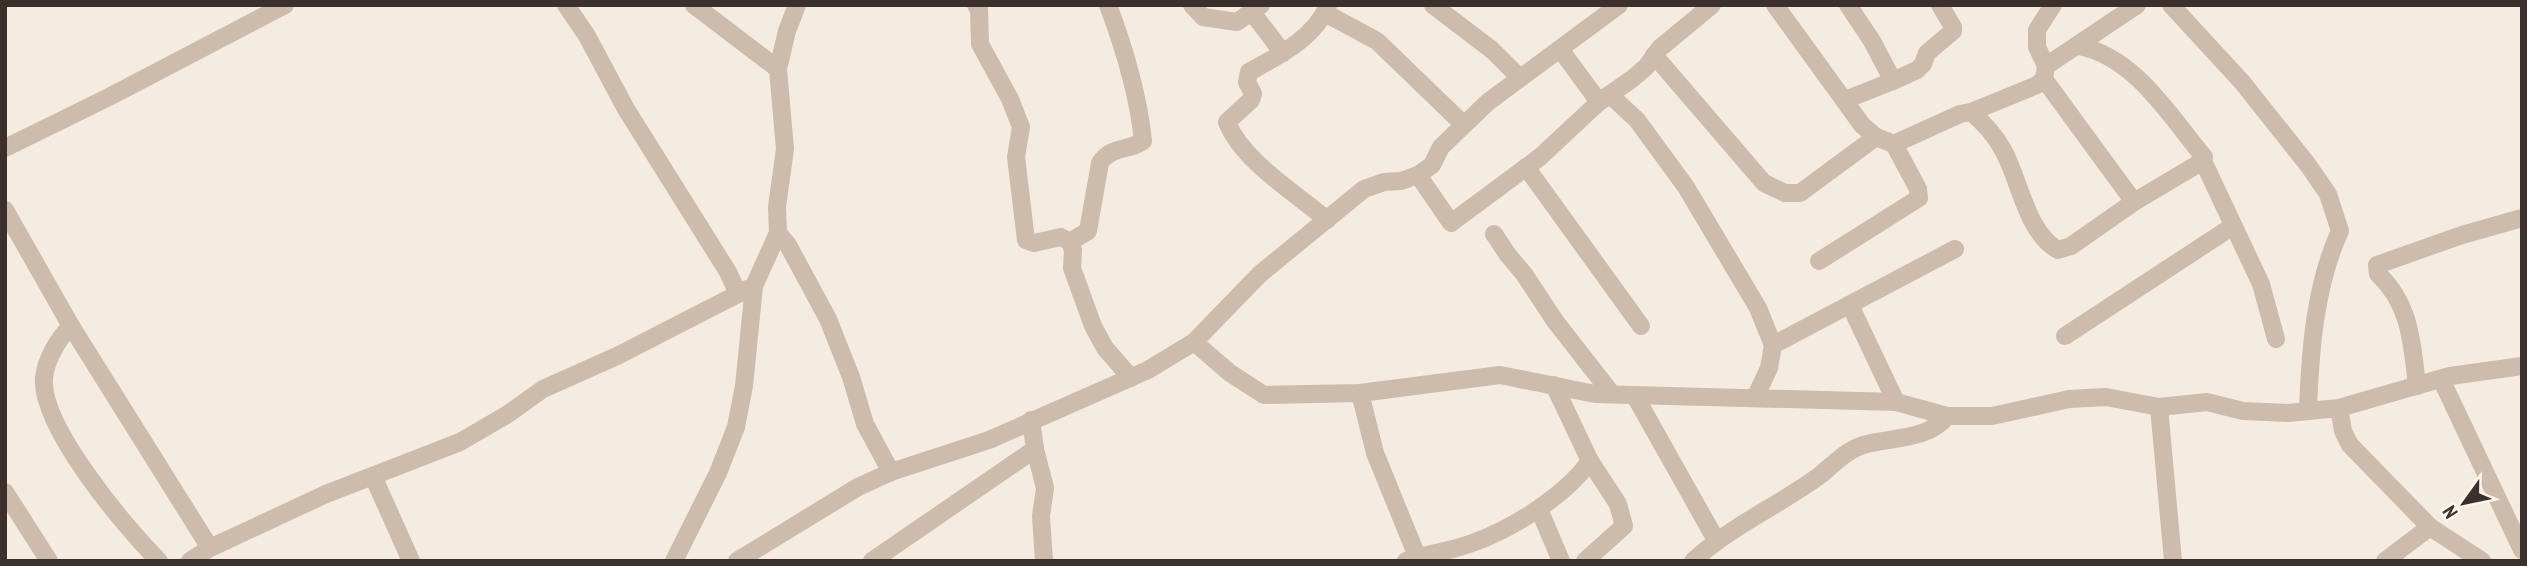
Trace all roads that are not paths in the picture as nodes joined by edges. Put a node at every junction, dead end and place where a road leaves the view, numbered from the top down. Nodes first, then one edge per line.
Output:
1 (285, 5) edge
2 (694, 5) edge
3 (797, 5) edge
4 (1108, 5) edge
5 (1192, 5) edge
6 (1433, 5) edge
7 (1619, 5) edge
8 (1712, 5) edge
9 (1775, 5) edge
10 (1848, 5) edge
11 (1940, 5) edge
12 (2053, 5) edge
13 (2137, 5) edge
14 (2171, 5) edge
15 (978, 6) edge
16 (574, 8) edge
17 (1256, 8) edge
18 (1327, 9) edge
19 (2079, 46) junction
20 (1560, 49) junction
21 (1283, 53) junction
22 (1654, 55) junction
23 (778, 69) junction
24 (2045, 73) junction
25 (1520, 78) junction
26 (1893, 81) junction
27 (1605, 98) junction
28 (1844, 100) junction
29 (1971, 112) junction
30 (1463, 124) junction
31 (1875, 137) junction
32 (1894, 144) junction
33 (5, 148) edge
34 (2203, 161) junction
35 (1526, 167) junction
36 (1418, 175) junction
37 (2134, 202) junction
38 (5, 210) edge
39 (2522, 218) edge
40 (1327, 220) junction
41 (2233, 226) junction
42 (778, 233) junction
43 (1494, 234) dead end
44 (1070, 242) junction
45 (1955, 249) dead end
46 (1819, 261) dead end
47 (746, 290) junction
48 (1850, 304) junction
49 (71, 326) junction
50 (1642, 326) dead end
51 (2065, 336) dead end
52 (2276, 339) dead end
53 (1194, 342) junction
54 (1773, 345) junction
55 (2522, 366) edge
56 (1131, 378) junction
57 (2441, 379) junction
58 (1554, 385) junction
59 (2417, 386) junction
60 (1360, 393) junction
61 (1612, 394) junction
62 (1635, 396) junction
63 (1755, 398) junction
64 (1896, 402) junction
65 (2159, 407) junction
66 (2339, 408) junction
67 (2308, 411) junction
68 (1947, 416) junction
69 (1031, 420) junction
70 (1035, 449) junction
71 (1590, 461) junction
72 (891, 472) junction
73 (373, 476) junction
74 (5, 492) edge
75 (1539, 509) junction
76 (2430, 527) junction
77 (1716, 540) junction
78 (210, 548) junction
79 (2522, 550) edge
80 (149, 558) edge
81 (1414, 559) edge
82 (49, 561) edge
83 (190, 561) edge
84 (411, 561) edge
85 (674, 561) edge
86 (737, 561) edge
87 (872, 561) edge
88 (1044, 561) edge
89 (1561, 561) edge
90 (1585, 561) edge
91 (1693, 561) edge
92 (2173, 561) edge
93 (2385, 561) edge
94 (2482, 561) edge

1 - 33 street
2 - 23 street
3 - 23 street
4 - 44 street
5 - 17 street
6 - 25 street
7 - 20 street
8 - 22 street
9 - 28 street
10 - 26 street
11 - 26 street
12 - 24 street
13 - 19 street
14 - 67 street
15 - 44 street
16 - 47 street
17 - 21 street
18 - 21 street
18 - 30 street
19 - 24 street
19 - 34 street
20 - 25 street
20 - 27 street
21 - 40 street
22 - 27 street
22 - 31 street
23 - 42 street
24 - 29 street
24 - 37 street
25 - 30 street
26 - 28 street
27 - 35 street
27 - 54 street
28 - 31 street
29 - 32 street
29 - 37 street
30 - 36 street
31 - 32 street
32 - 46 street
34 - 37 street
34 - 41 street
35 - 36 street
35 - 50 street
36 - 40 street
38 - 49 street
39 - 59 street
40 - 53 street
41 - 51 street
41 - 52 street
42 - 47 street
42 - 72 street
43 - 61 street
44 - 56 street
45 - 48 street
47 - 73 street
47 - 85 street
48 - 54 street
48 - 64 street
49 - 78 street
49 - 80 street
53 - 56 street
53 - 60 street
54 - 63 street
55 - 57 street
56 - 69 street
57 - 59 street
57 - 79 street
58 - 60 street
58 - 61 street
58 - 71 street
59 - 66 street
60 - 81 street
61 - 62 street
62 - 63 street
62 - 77 street
63 - 64 street
64 - 68 street
65 - 67 street
65 - 68 street
65 - 92 street
66 - 67 street
66 - 76 street
68 - 77 street
69 - 70 street
69 - 72 street
70 - 87 street
70 - 88 street
71 - 75 street
71 - 90 street
72 - 86 street
73 - 78 street
73 - 84 street
74 - 82 street
75 - 81 street
75 - 89 street
76 - 93 street
76 - 94 street
77 - 91 street
78 - 83 street

